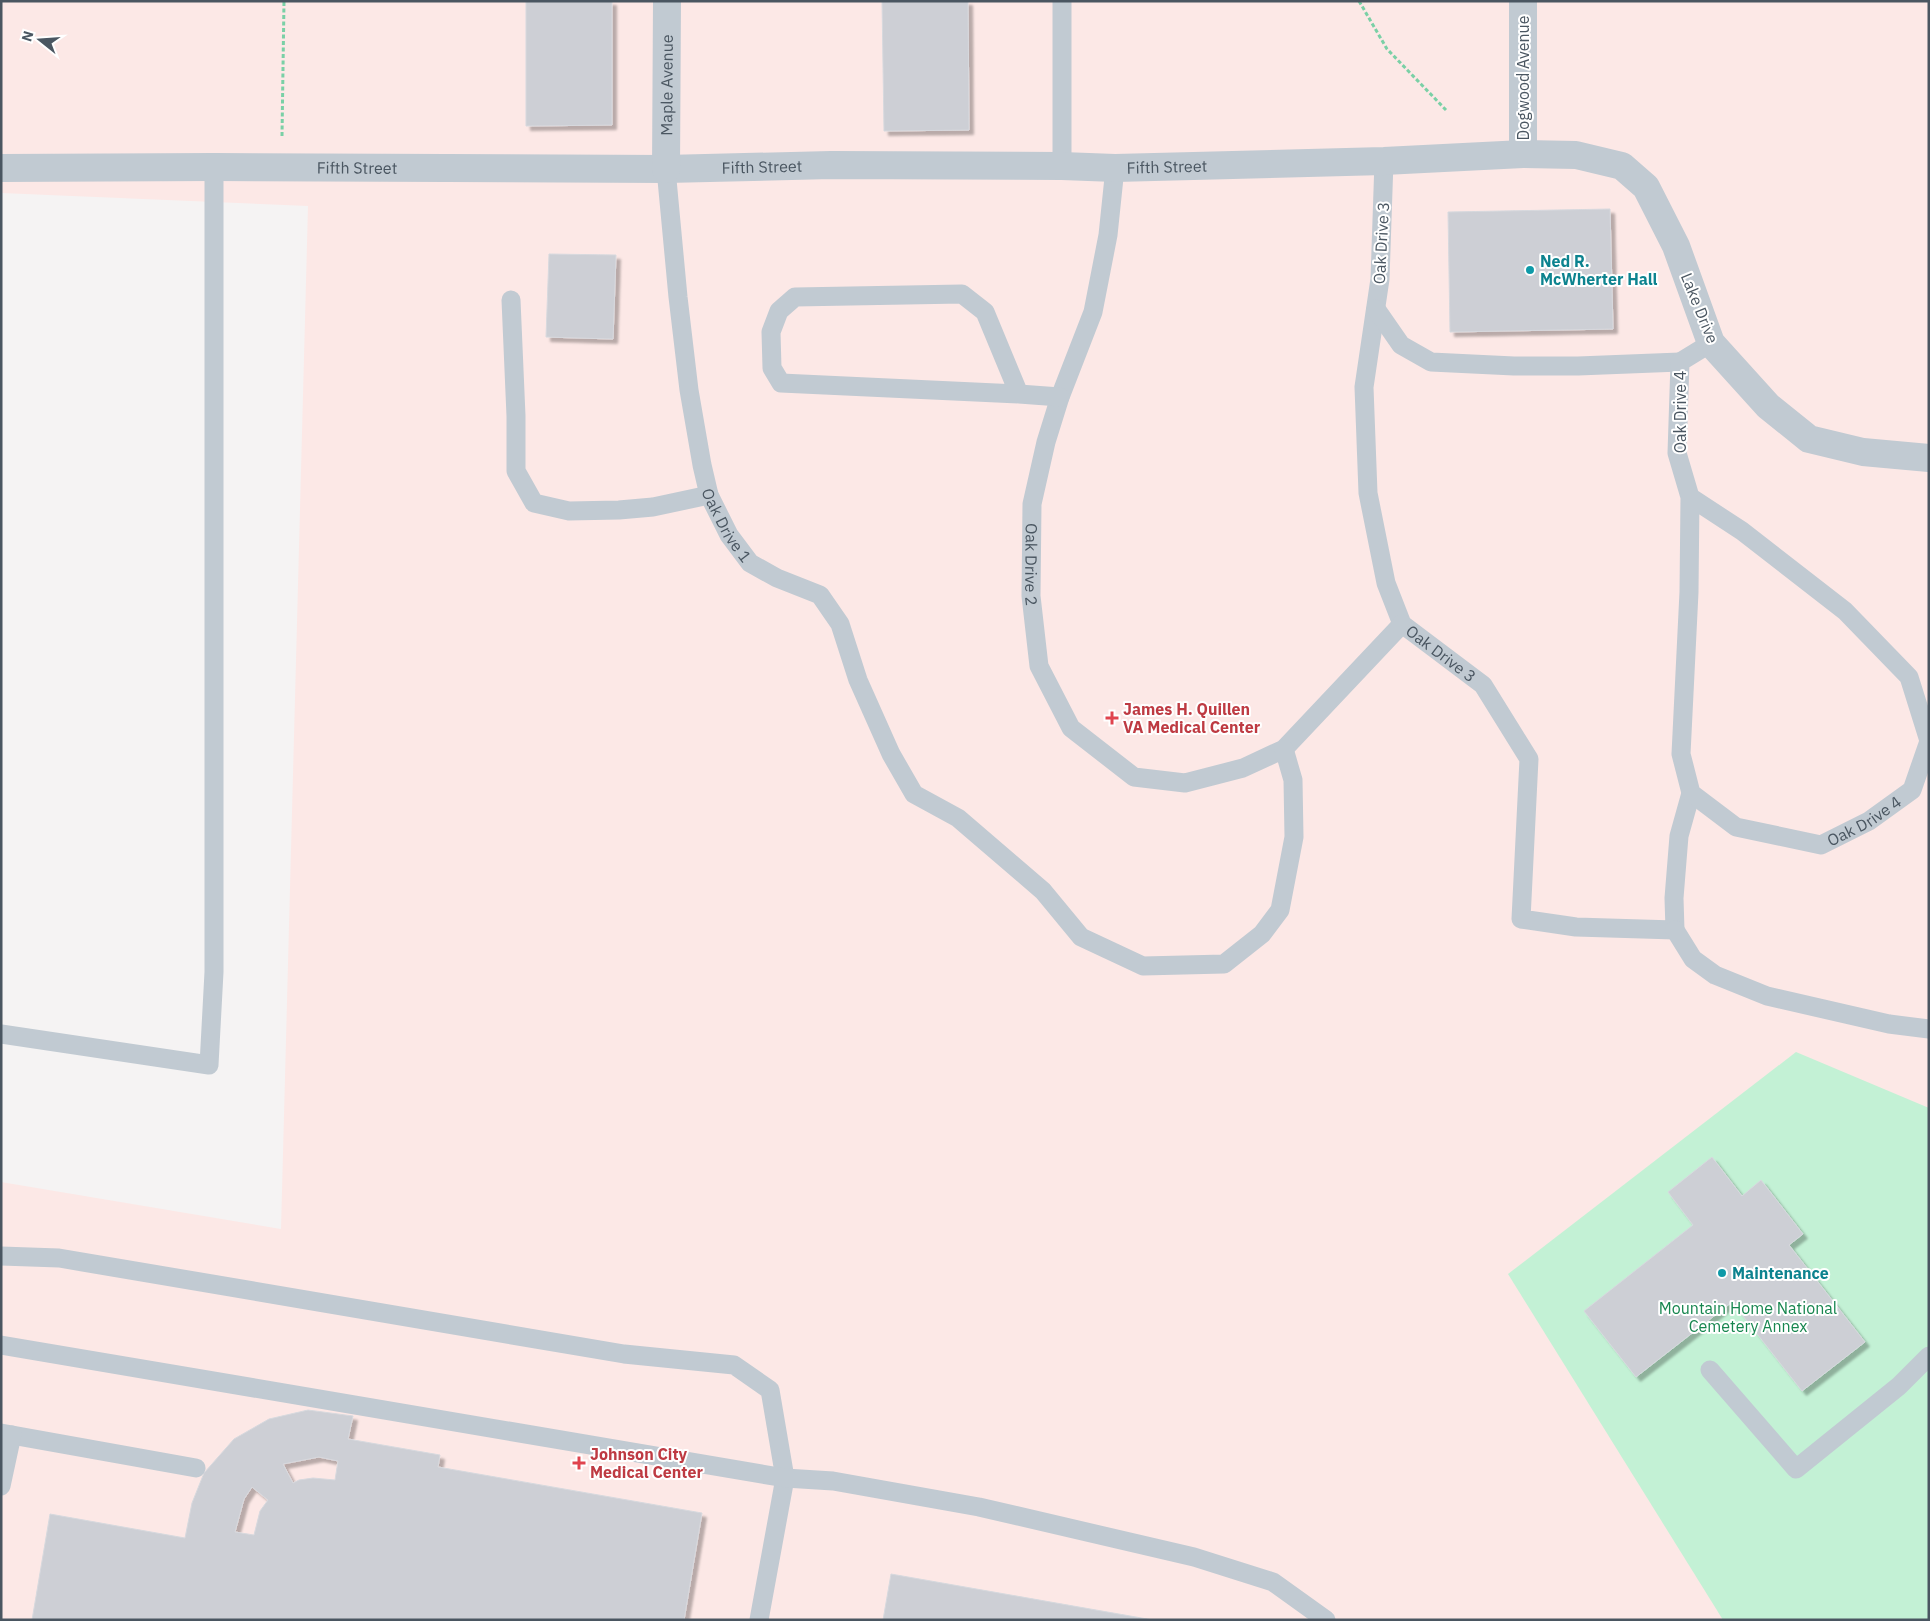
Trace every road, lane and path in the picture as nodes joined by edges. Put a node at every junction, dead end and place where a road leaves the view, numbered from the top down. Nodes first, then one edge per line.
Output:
1 (284, 1) edge
2 (667, 1) edge
3 (1062, 1) edge
4 (1359, 1) edge
5 (1523, 1) edge
6 (1446, 110) dead end
7 (1523, 154) junction
8 (1384, 161) junction
9 (1062, 166) junction
10 (214, 167) junction
11 (1, 168) edge
12 (282, 168) junction
13 (1115, 168) junction
14 (666, 169) junction
15 (510, 300) dead end
16 (1376, 309) junction
17 (1711, 343) junction
18 (1680, 362) junction
19 (1019, 394) junction
20 (1060, 397) junction
21 (1929, 458) edge
22 (710, 495) junction
23 (1690, 497) junction
24 (1402, 624) junction
25 (1284, 749) junction
26 (1691, 793) junction
27 (1675, 930) junction
28 (1929, 1029) edge
29 (1, 1034) edge
30 (1, 1256) edge
31 (1, 1345) edge
32 (1929, 1356) edge
33 (1710, 1370) dead end
34 (6, 1434) edge
35 (196, 1468) dead end
36 (785, 1478) junction
37 (1, 1486) edge
38 (759, 1620) edge
39 (1326, 1620) edge

1 - 12 path
2 - 14 street, Maple Avenue
3 - 9 lane
4 - 6 path
5 - 7 street, Dogwood Avenue
7 - 8 street, Fifth Street
7 - 17 street, Lake Drive
8 - 13 street, Fifth Street
8 - 16 lane, Oak Drive 3
9 - 13 street, Fifth Street
9 - 14 street, Fifth Street
10 - 11 street, Fifth Street
10 - 12 street, Fifth Street
10 - 29 lane
12 - 14 street, Fifth Street
13 - 20 lane, Oak Drive 2
14 - 22 lane, Oak Drive 1
15 - 22 lane
16 - 18 lane
16 - 24 lane, Oak Drive 3
17 - 18 lane, Oak Drive 4
17 - 21 street, Lake Drive
18 - 23 lane, Oak Drive 4
19 - 19 lane
19 - 20 lane
20 - 25 lane, Oak Drive 2
22 - 25 lane, Oak Drive 1
23 - 26 lane, Oak Drive 4
23 - 26 lane, Oak Drive 4
24 - 25 lane
24 - 27 lane, Oak Drive 3
26 - 27 lane
27 - 28 lane
30 - 36 lane
31 - 36 lane
32 - 33 lane
34 - 35 lane
34 - 37 lane
36 - 38 lane
36 - 39 lane

